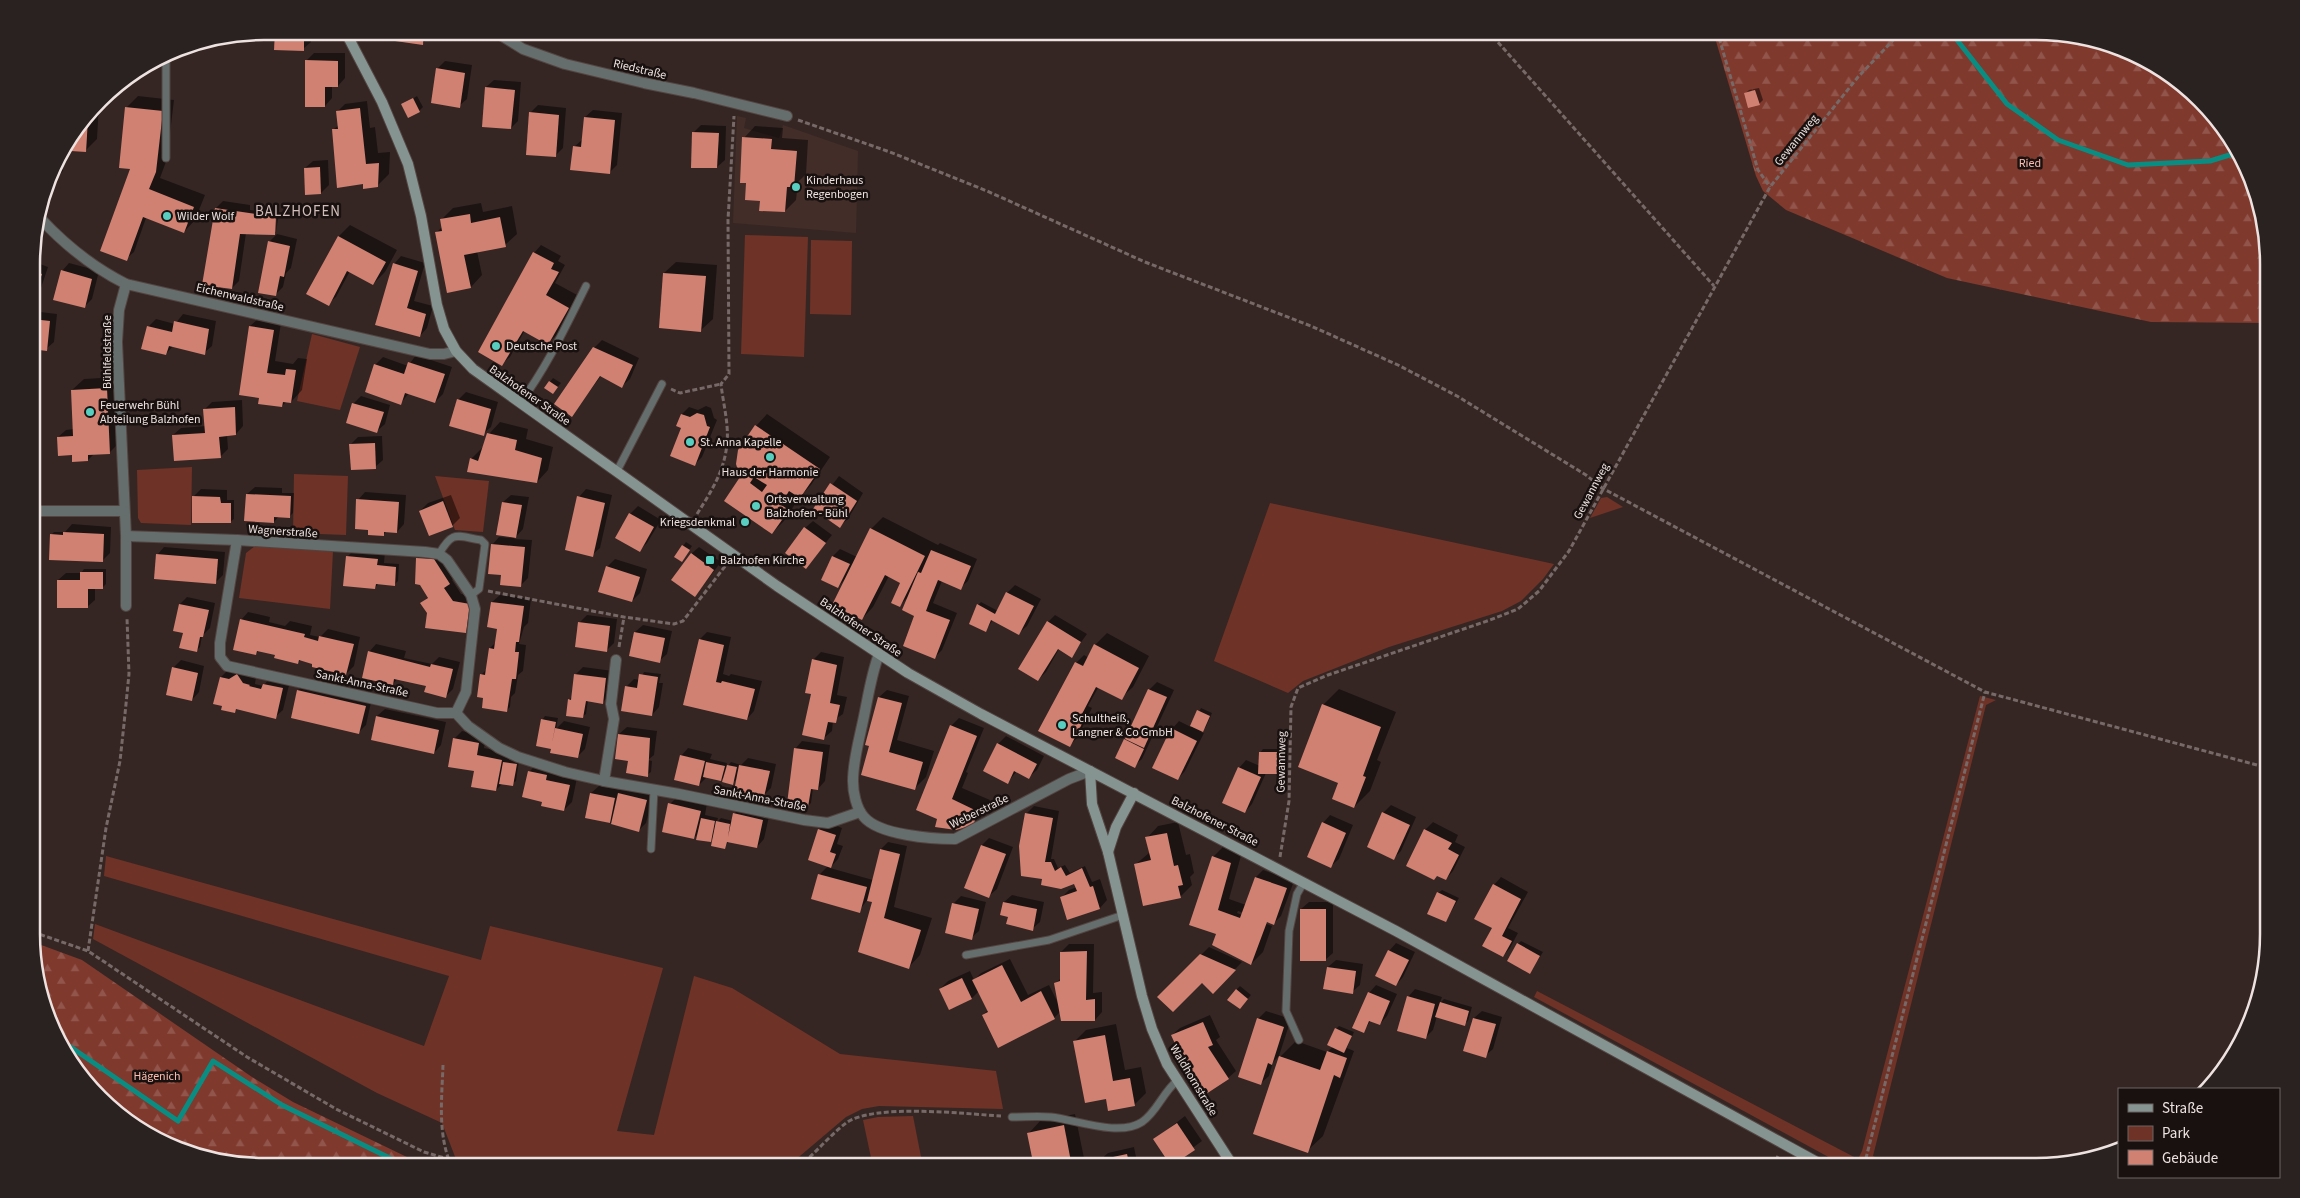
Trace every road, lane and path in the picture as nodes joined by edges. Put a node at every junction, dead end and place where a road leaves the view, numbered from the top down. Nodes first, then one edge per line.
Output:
1 (350, 40) edge
2 (508, 40) edge
3 (1496, 40) edge
4 (1720, 40) edge
5 (1893, 40) edge
6 (166, 63) edge
7 (735, 102) junction
8 (787, 116) joint
9 (166, 158) dead end
10 (1770, 187) junction
11 (44, 222) edge
12 (126, 284) junction
13 (586, 286) dead end
14 (1714, 286) junction
15 (456, 351) junction
16 (662, 384) joint
17 (721, 384) junction
18 (520, 403) junction
19 (617, 472) junction
20 (1602, 488) junction
21 (40, 511) edge
22 (124, 512) junction
23 (690, 524) junction
24 (126, 536) junction
25 (237, 540) junction
26 (439, 554) junction
27 (734, 555) junction
28 (475, 592) junction
29 (126, 606) joint
30 (624, 617) junction
31 (879, 654) junction
32 (616, 660) joint
33 (1985, 692) junction
34 (456, 713) junction
35 (2260, 766) edge
36 (1090, 771) junction
37 (604, 781) junction
38 (654, 790) junction
39 (1134, 793) junction
40 (860, 812) junction
41 (651, 849) dead end
42 (1108, 852) junction
43 (1277, 867) junction
44 (1304, 882) junction
45 (1123, 915) junction
46 (40, 934) edge
47 (88, 951) junction
48 (966, 955) dead end
49 (1299, 1040) dead end
50 (444, 1065) dead end
51 (1177, 1081) junction
52 (1012, 1116) joint
53 (445, 1158) edge
54 (448, 1158) edge
55 (808, 1158) edge
56 (1228, 1158) edge
57 (1809, 1158) edge
58 (1866, 1158) edge

1 - 15 street, Balzhofener Straße
2 - 7 street, Riedstraße
3 - 14 path
4 - 10 path
5 - 10 path, Gewannweg
6 - 9 lane
7 - 8 street, Riedstraße
7 - 17 path
8 - 20 path
10 - 14 path, Gewannweg
11 - 12 street, Eichenwaldstraße
12 - 15 street, Eichenwaldstraße
12 - 22 street, Bühlfeldstraße
13 - 18 lane
14 - 20 path, Gewannweg
15 - 18 street, Balzhofener Straße
16 - 17 path
16 - 19 lane
17 - 23 path
18 - 19 street, Balzhofener Straße
19 - 23 street, Balzhofener Straße
20 - 33 path
20 - 43 path, Gewannweg
21 - 22 street
22 - 24 street, Bühlfeldstraße
23 - 27 street, Balzhofener Straße
24 - 25 street, Wagnerstraße
24 - 29 street, Bühlfeldstraße
25 - 26 street, Wagnerstraße
25 - 34 street, Sankt-Anna-Straße
26 - 28 street
26 - 28 lane
27 - 30 path
27 - 31 street, Balzhofener Straße
28 - 30 path
28 - 34 street
29 - 47 path
30 - 32 path
31 - 36 street, Balzhofener Straße
31 - 40 street
32 - 37 street
33 - 35 path
33 - 58 path
34 - 37 street, Sankt-Anna-Straße
36 - 39 street, Balzhofener Straße
36 - 40 street, Weberstraße
36 - 42 street, Waldhornstraße
37 - 38 street, Sankt-Anna-Straße
38 - 40 street, Sankt-Anna-Straße
38 - 41 lane
39 - 42 street
39 - 43 street, Balzhofener Straße
42 - 45 street, Waldhornstraße
43 - 44 street, Balzhofener Straße
44 - 49 lane
44 - 57 street, Balzhofener Straße
45 - 48 lane
45 - 51 street, Waldhornstraße
46 - 47 path
47 - 53 path
50 - 54 path
51 - 52 lane
51 - 56 street, Waldhornstraße
52 - 55 path

